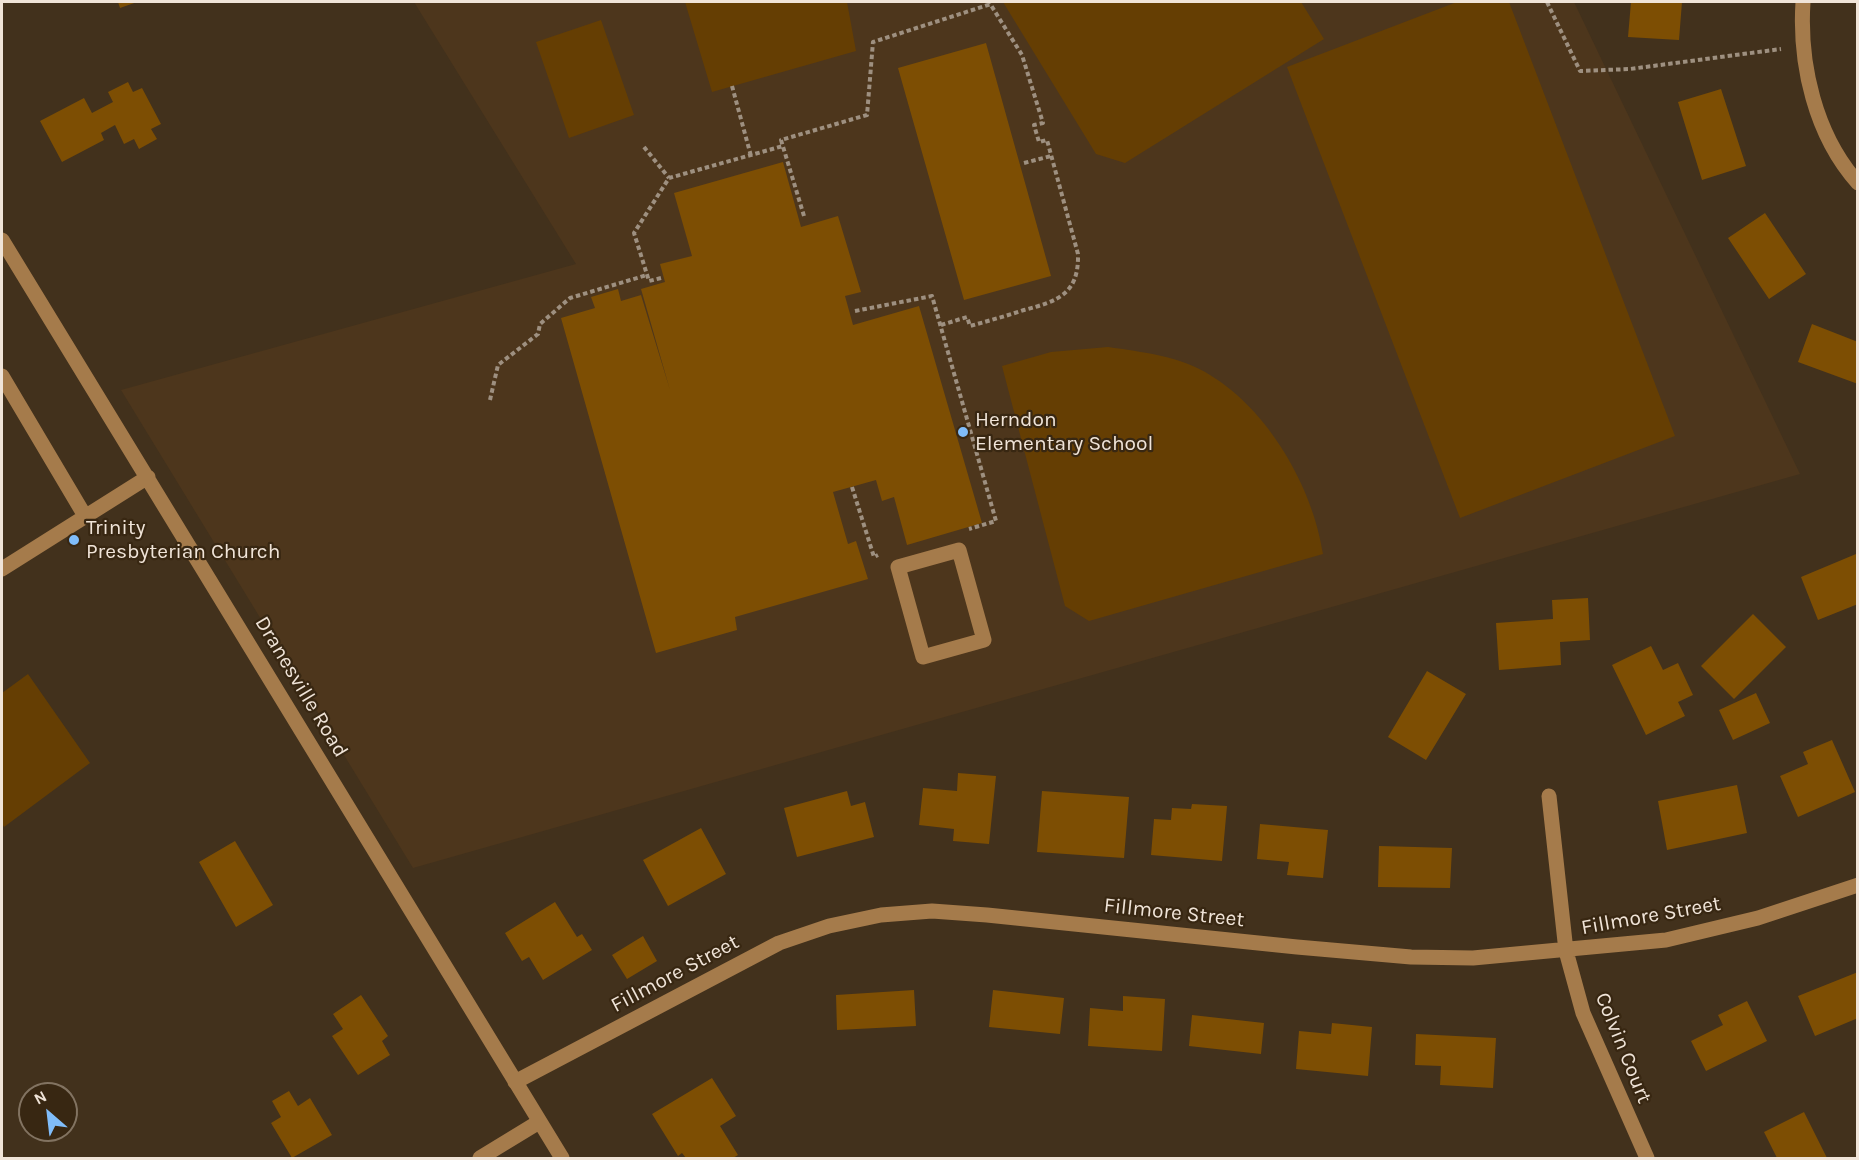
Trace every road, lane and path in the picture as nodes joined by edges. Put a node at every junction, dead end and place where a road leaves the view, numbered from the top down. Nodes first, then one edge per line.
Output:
1 (1547, 2) edge
2 (1803, 2) edge
3 (990, 3) edge
4 (1803, 47) junction
5 (732, 86) dead end
6 (783, 146) junction
7 (644, 147) dead end
8 (751, 156) junction
9 (1051, 156) junction
10 (1024, 163) dead end
11 (669, 178) junction
12 (1857, 183) edge
13 (804, 216) dead end
14 (2, 240) edge
15 (647, 275) junction
16 (661, 278) dead end
17 (855, 310) dead end
18 (940, 325) junction
19 (2, 376) edge
20 (490, 400) dead end
21 (148, 477) junction
22 (852, 487) dead end
23 (85, 516) junction
24 (963, 531) dead end
25 (885, 553) dead end
26 (2, 569) edge
27 (921, 649) joint
28 (1549, 796) dead end
29 (1857, 885) edge
30 (1566, 951) junction
31 (515, 1082) junction
32 (539, 1122) junction
33 (480, 1158) edge
34 (562, 1158) edge
35 (1647, 1158) edge

1 - 4 path
2 - 4 street
3 - 6 path
3 - 9 path
4 - 12 street
5 - 8 path
6 - 8 path
6 - 13 path
7 - 11 path
8 - 11 path
9 - 10 path
9 - 18 path
11 - 15 path
14 - 21 street, Dranesville Road
15 - 16 path
15 - 20 path
17 - 18 path
18 - 24 path
19 - 23 street
21 - 23 street
21 - 31 street, Dranesville Road
22 - 25 path
23 - 26 street
27 - 27 street
28 - 30 street, Colvin Court
29 - 30 street, Fillmore Street
30 - 31 street, Fillmore Street
30 - 35 street, Colvin Court
31 - 32 street, Dranesville Road
32 - 33 street
32 - 34 street, Dranesville Road

